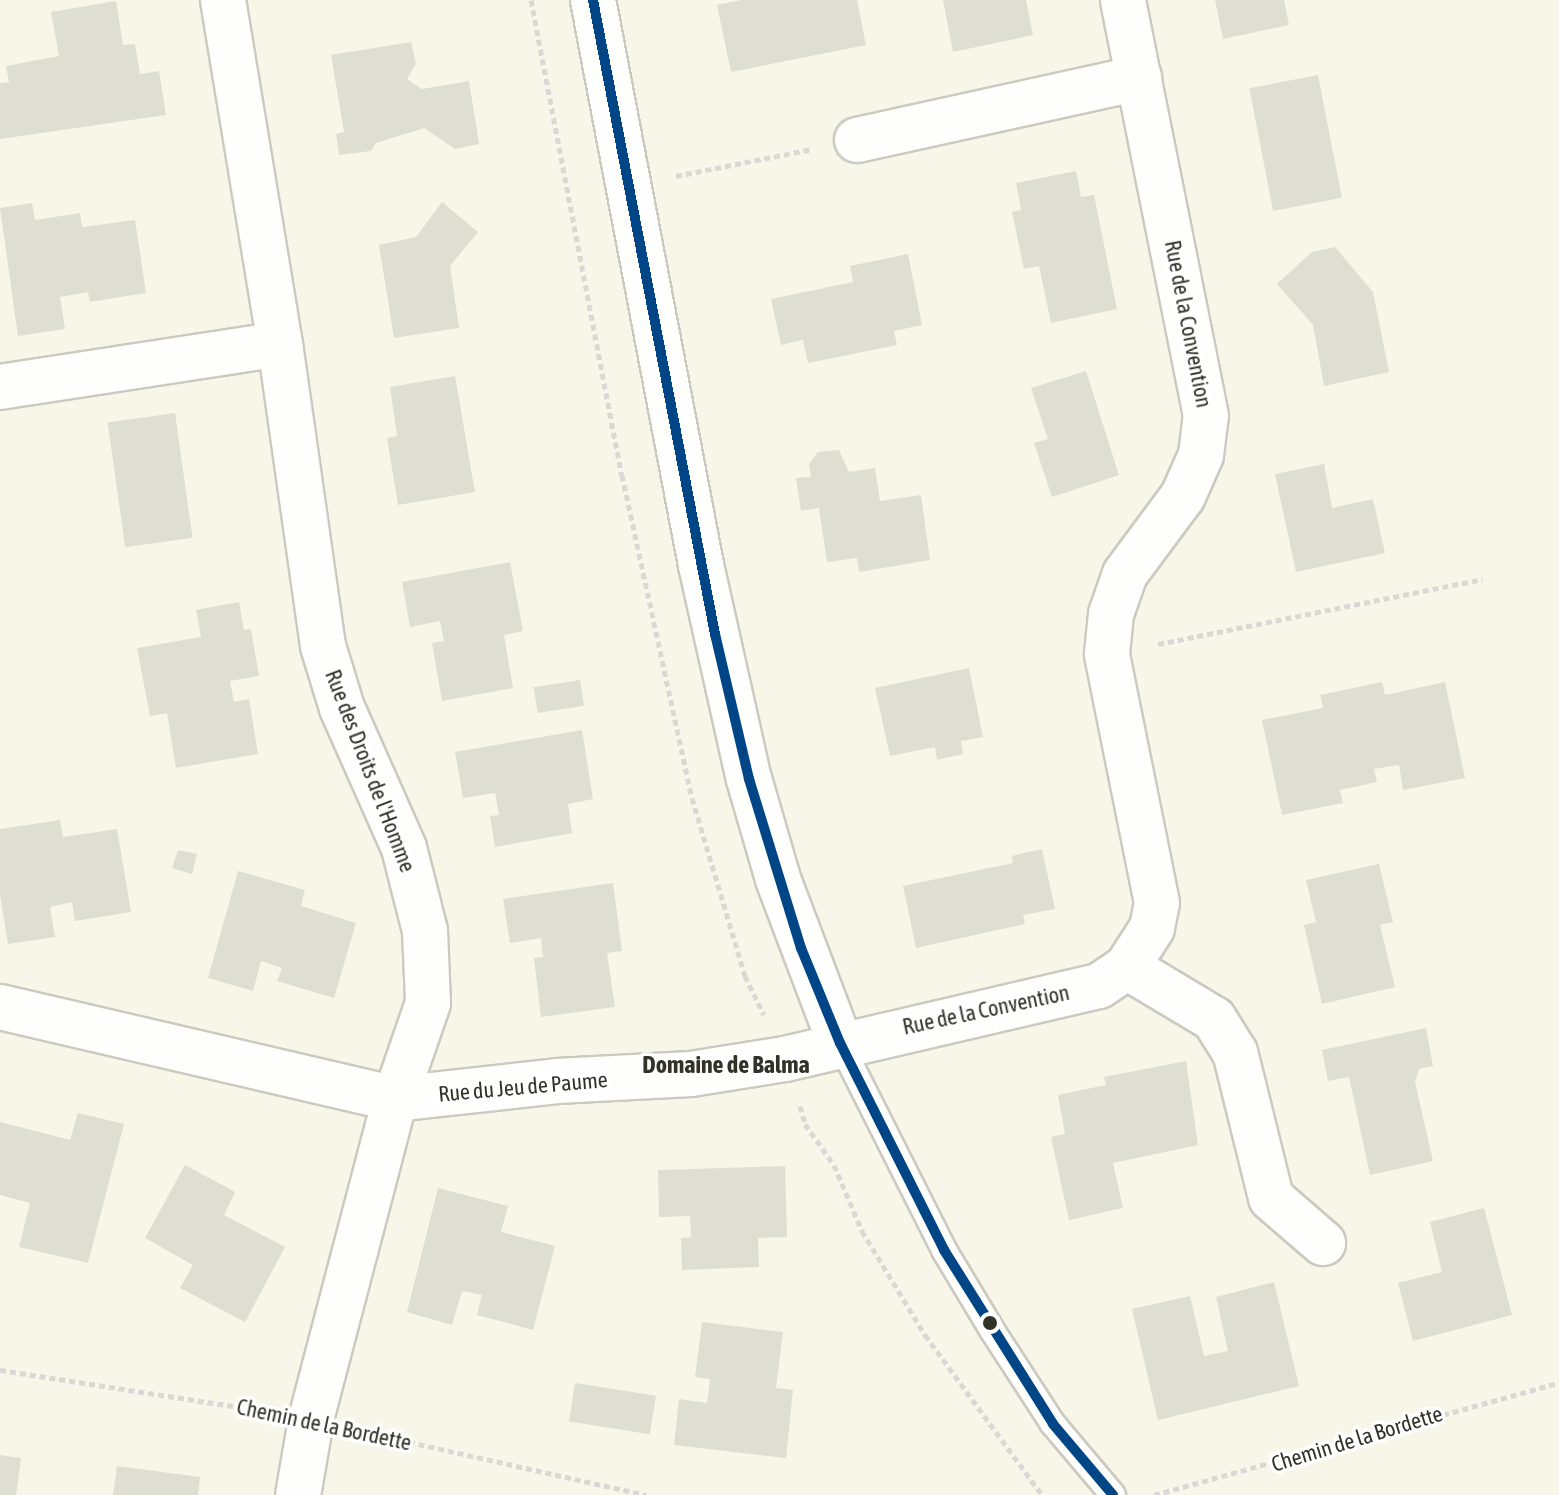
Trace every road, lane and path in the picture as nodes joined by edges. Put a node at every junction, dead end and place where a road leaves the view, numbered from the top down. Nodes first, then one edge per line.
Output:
1 (223, 0) edge
2 (593, 0) edge
3 (1123, 0) edge
4 (1139, 78) junction
5 (857, 140) joint
6 (690, 173) dead end
7 (280, 344) junction
8 (0, 387) edge
9 (1483, 579) dead end
10 (1107, 654) junction
11 (1127, 967) junction
12 (0, 1007) edge
13 (840, 1043) junction
14 (395, 1099) junction
15 (1323, 1243) dead end
16 (0, 1370) edge
17 (1559, 1383) edge
18 (311, 1420) junction
19 (298, 1495) edge
20 (646, 1495) edge
21 (1113, 1495) edge
22 (1154, 1495) edge

1 - 7 street, Rue des Droits de l'Homme
2 - 13 street
3 - 4 street, Rue de la Convention
4 - 5 street
4 - 10 street, Rue de la Convention
5 - 6 path
7 - 8 street
7 - 14 street, Rue des Droits de l'Homme
9 - 10 path
10 - 11 street, Rue de la Convention
11 - 13 street, Rue de la Convention
11 - 15 street
12 - 14 street, Rue du Jeu de Paume
13 - 14 street, Rue du Jeu de Paume
13 - 21 lane
14 - 18 street
16 - 18 path, Chemin de la Bordette
17 - 22 path, Chemin de la Bordette
18 - 19 street
18 - 20 path, Chemin de la Bordette

